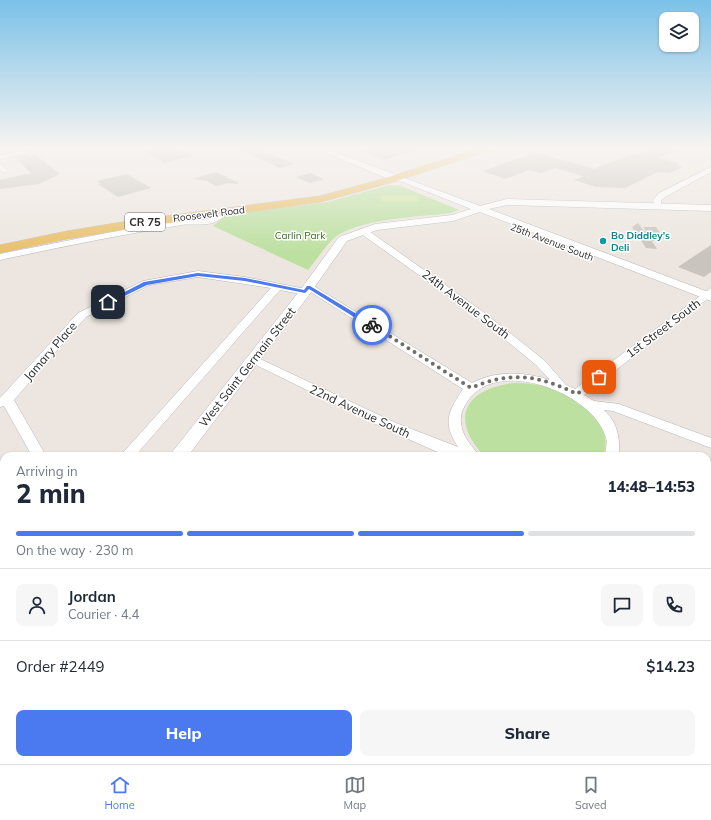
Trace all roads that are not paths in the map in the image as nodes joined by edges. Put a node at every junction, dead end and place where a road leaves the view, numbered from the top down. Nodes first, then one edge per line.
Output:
1 (363, 183) edge
2 (370, 183) edge
3 (400, 183) edge
4 (686, 183) edge
5 (658, 206) junction
6 (711, 208) edge
7 (478, 210) junction
8 (219, 212) junction
9 (363, 231) junction
10 (0, 242) edge
11 (0, 249) edge
12 (0, 257) edge
13 (278, 286) junction
14 (307, 289) junction
15 (707, 298) edge
16 (252, 359) junction
17 (561, 386) junction
18 (471, 388) junction
19 (577, 394) junction
20 (4, 401) edge
21 (592, 404) junction
22 (711, 443) edge
23 (36, 452) edge
24 (131, 452) edge
25 (181, 452) edge
26 (454, 452) edge
27 (469, 452) edge
28 (612, 452) edge

1 - 10 main road, Roosevelt Road / CR 75
2 - 8 main road, Roosevelt Road / CR 75
3 - 7 street, 25th Avenue South
4 - 5 street
5 - 6 street
5 - 7 street
7 - 9 street, West Saint Germain Street
7 - 15 street, 25th Avenue South
8 - 11 main road, Roosevelt Road / CR 75
8 - 12 street
9 - 14 street, West Saint Germain Street
9 - 17 street, 24th Avenue South
13 - 14 street, Jamary Place
13 - 20 street, Jamary Place
13 - 24 street
14 - 16 street, West Saint Germain Street
14 - 18 street, Jamary Place
15 - 19 street, 1st Street South
16 - 25 street, West Saint Germain Street
16 - 26 street, 22nd Avenue South
17 - 18 street
17 - 19 street
18 - 27 street
19 - 21 street
20 - 23 street
21 - 22 street
21 - 28 street

